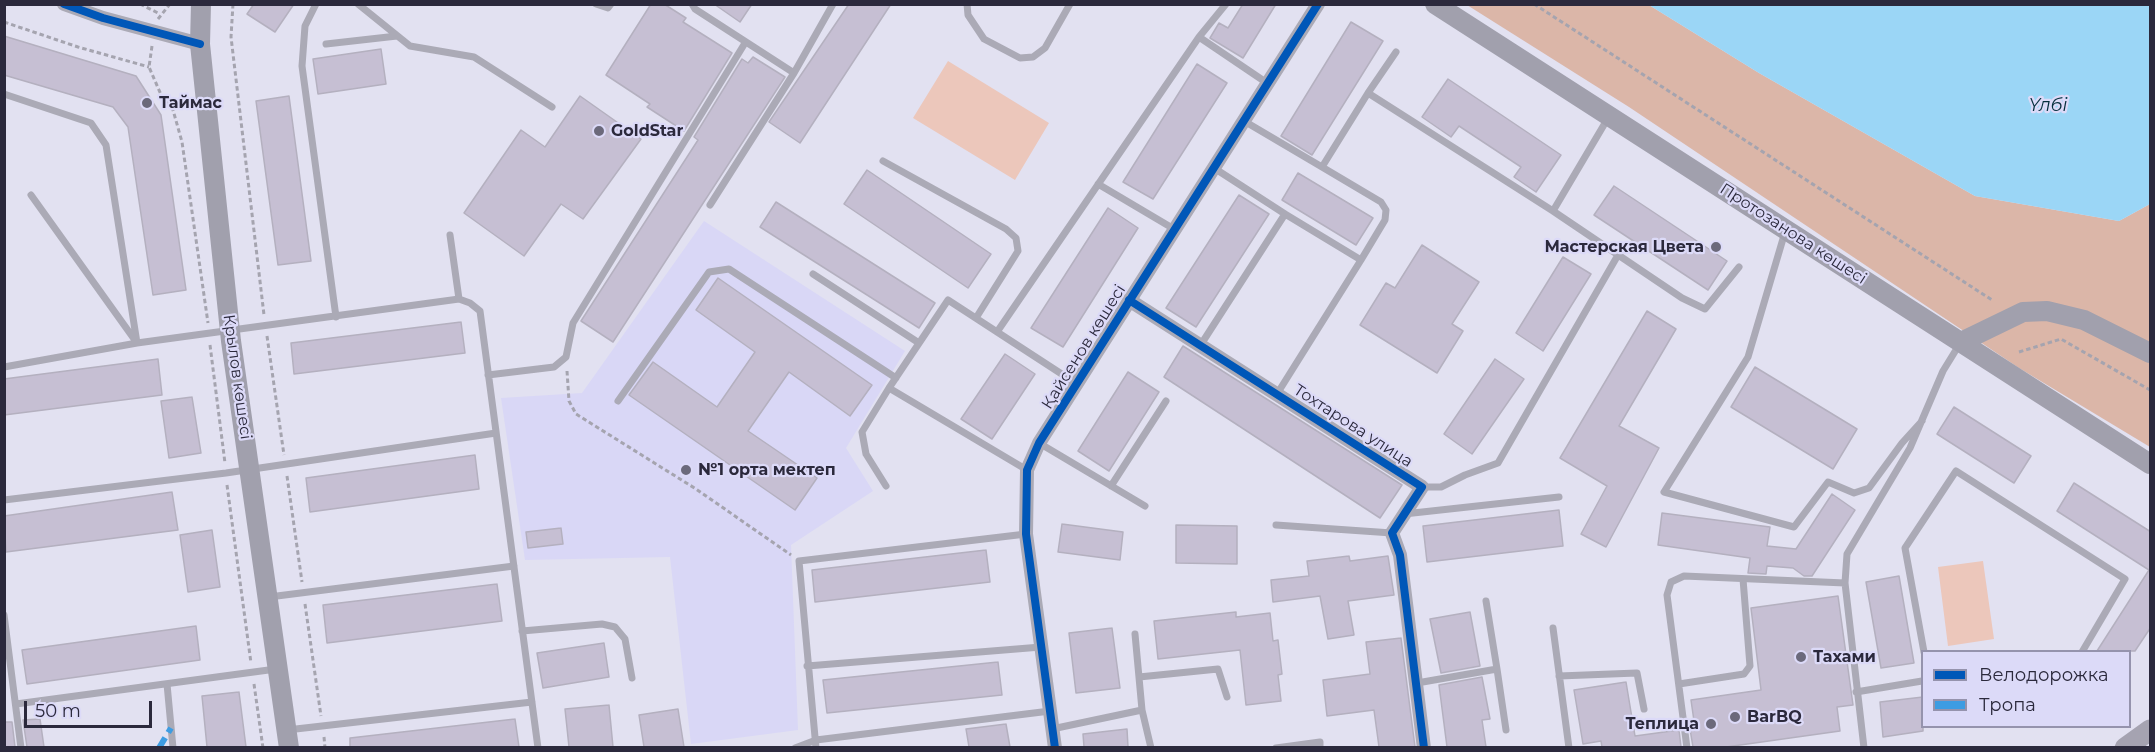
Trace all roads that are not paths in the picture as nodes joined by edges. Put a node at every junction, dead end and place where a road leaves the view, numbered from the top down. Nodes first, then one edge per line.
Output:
1 (64, 4) edge
2 (201, 4) edge
3 (316, 4) edge
4 (358, 4) edge
5 (596, 4) edge
6 (611, 4) edge
7 (692, 4) edge
8 (833, 4) edge
9 (967, 4) edge
10 (1070, 4) edge
11 (1226, 4) edge
12 (1318, 4) edge
13 (1435, 4) edge
14 (397, 36) junction
15 (1198, 37) junction
16 (746, 42) junction
17 (200, 44) junction
18 (326, 44) dead end
19 (1396, 52) dead end
20 (794, 74) junction
21 (1267, 82) junction
22 (1368, 93) junction
23 (4, 94) edge
24 (552, 107) dead end
25 (1609, 116) junction
26 (1244, 121) junction
27 (883, 160) dead end
28 (1322, 167) junction
29 (1214, 168) junction
30 (1098, 184) junction
31 (31, 195) dead end
32 (710, 205) dead end
33 (1553, 211) junction
34 (1285, 214) junction
35 (1174, 229) junction
36 (1785, 229) junction
37 (450, 235) dead end
38 (1618, 255) junction
39 (1361, 260) junction
40 (1738, 267) dead end
41 (813, 274) dead end
42 (459, 299) junction
43 (1129, 300) junction
44 (336, 317) junction
45 (976, 318) junction
46 (231, 332) junction
47 (997, 332) junction
48 (1961, 342) junction
49 (137, 343) junction
50 (919, 343) junction
51 (1200, 346) junction
52 (2151, 353) edge
53 (4, 367) edge
54 (488, 375) junction
55 (896, 378) junction
56 (1077, 384) junction
57 (889, 388) junction
58 (1278, 394) junction
59 (618, 401) dead end
60 (1166, 401) dead end
61 (1922, 421) junction
62 (496, 433) junction
63 (1040, 443) junction
64 (2151, 464) edge
65 (250, 469) junction
66 (1027, 470) junction
67 (886, 486) dead end
68 (1111, 486) junction
69 (1422, 487) junction
70 (1559, 497) dead end
71 (4, 500) edge
72 (1145, 506) dead end
73 (1404, 514) junction
74 (1276, 525) dead end
75 (1392, 533) junction
76 (1026, 534) junction
77 (514, 566) junction
78 (1743, 579) junction
79 (1845, 583) junction
80 (268, 597) junction
81 (1486, 601) dead end
82 (4, 615) edge
83 (1553, 628) dead end
84 (522, 631) junction
85 (1135, 634) dead end
86 (1041, 646) junction
87 (1924, 650) edge
88 (2083, 650) edge
89 (807, 666) junction
90 (278, 669) junction
91 (1497, 669) junction
92 (8, 671) edge
93 (1559, 676) junction
94 (1139, 677) junction
95 (632, 678) dead end
96 (1921, 681) edge
97 (1417, 683) junction
98 (167, 684) junction
99 (1679, 684) junction
100 (1856, 692) junction
101 (1227, 697) dead end
102 (532, 702) junction
103 (16, 704) junction
104 (1644, 709) dead end
105 (1142, 710) junction
106 (1050, 711) junction
107 (1052, 729) junction
108 (1506, 730) dead end
109 (2151, 730) edge
110 (288, 739) edge
111 (816, 744) edge
112 (21, 747) edge
113 (173, 747) edge
114 (538, 747) edge
115 (795, 747) edge
116 (1055, 747) edge
117 (1151, 747) edge
118 (1276, 747) edge
119 (1320, 747) edge
120 (1424, 747) edge
121 (1569, 747) edge
122 (1687, 747) edge
123 (1864, 747) edge
124 (2125, 747) edge

1 - 17 street
2 - 17 main road, Крылов көшесі
3 - 44 lane
4 - 14 lane
5 - 6 lane
7 - 16 lane
8 - 20 lane
9 - 10 lane
11 - 15 lane
12 - 21 street, Қайсенов көшесі
13 - 25 main road, Протозанова көшесі
14 - 18 lane
14 - 24 lane
15 - 21 lane
15 - 30 lane
16 - 20 lane
16 - 54 lane
17 - 46 main road, Крылов көшесі
19 - 22 lane
20 - 32 lane
21 - 26 street, Қайсенов көшесі
22 - 28 lane
22 - 33 lane
23 - 49 lane
25 - 33 lane
25 - 36 main road, Протозанова көшесі
26 - 28 lane
26 - 29 street, Қайсенов көшесі
27 - 45 lane
28 - 39 lane
29 - 34 lane
29 - 35 street, Қайсенов көшесі
30 - 35 lane
30 - 47 lane
31 - 49 lane
33 - 38 lane
34 - 39 lane
34 - 51 lane
35 - 43 street, Қайсенов көшесі
36 - 48 main road, Протозанова көшесі
36 - 61 lane
37 - 42 lane
38 - 40 lane
38 - 69 lane
39 - 58 lane
41 - 50 lane
42 - 44 lane
42 - 54 lane
43 - 51 street, Тохтарова улица
43 - 56 street, Қайсенов көшесі
44 - 46 lane
45 - 47 lane
45 - 50 lane
46 - 49 lane
46 - 65 main road, Крылов көшесі
47 - 56 lane
48 - 52 main road
48 - 61 lane
48 - 64 main road, Протозанова көшесі
49 - 53 lane
50 - 55 lane
51 - 58 street, Тохтарова улица
54 - 62 lane
55 - 57 lane
55 - 59 lane
56 - 63 street, Қайсенов көшесі
57 - 66 lane
57 - 67 lane
58 - 69 street, Тохтарова улица
60 - 68 lane
61 - 79 lane
62 - 65 lane
62 - 77 lane
63 - 66 street, Қайсенов көшесі
63 - 68 lane
65 - 71 lane
65 - 80 main road, Крылов көшесі
66 - 76 street, Қайсенов көшесі
68 - 72 lane
69 - 73 street, Тохтарова улица
70 - 73 lane
73 - 75 street, Тохтарова улица
74 - 75 lane
75 - 97 street
76 - 86 street, Қайсенов көшесі
76 - 89 lane
77 - 80 lane
77 - 84 lane
78 - 79 lane
78 - 99 lane
78 - 99 lane
79 - 100 lane
80 - 90 main road, Крылов көшесі
81 - 91 lane
82 - 92 lane
83 - 93 lane
84 - 95 lane
84 - 102 lane
85 - 94 lane
86 - 89 lane
86 - 106 street, Қайсенов көшесі
87 - 88 lane
89 - 111 lane
90 - 98 lane
90 - 110 main road, Крылов көшесі
91 - 97 lane
91 - 108 lane
92 - 103 lane
93 - 104 lane
93 - 121 lane
94 - 101 lane
94 - 105 lane
96 - 100 lane
97 - 120 street
98 - 103 lane
98 - 113 lane
99 - 122 lane
100 - 123 lane
102 - 110 lane
102 - 114 lane
103 - 112 lane
105 - 107 lane
105 - 117 lane
106 - 107 street, Қайсенов көшесі
106 - 111 lane
107 - 116 street, Қайсенов көшесі
109 - 124 main road
111 - 115 lane
118 - 119 lane

